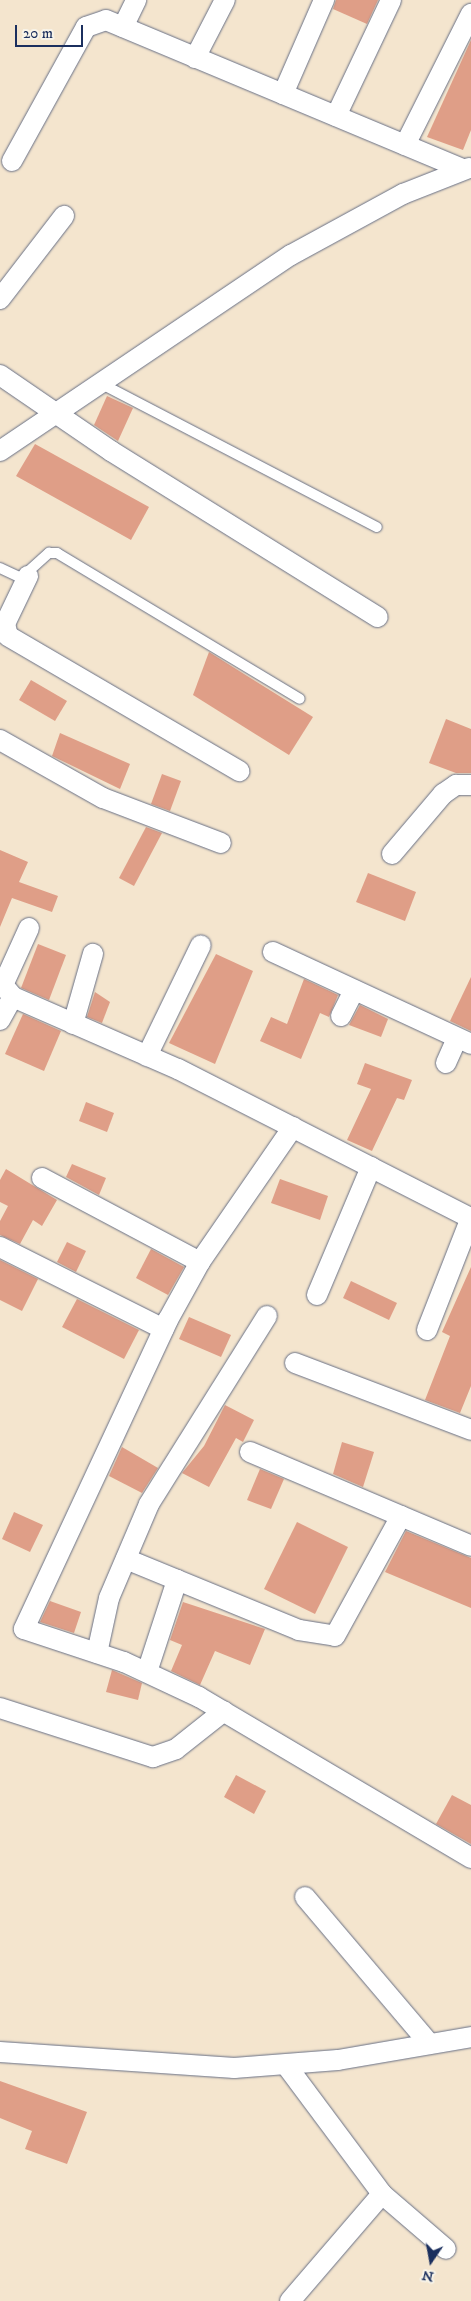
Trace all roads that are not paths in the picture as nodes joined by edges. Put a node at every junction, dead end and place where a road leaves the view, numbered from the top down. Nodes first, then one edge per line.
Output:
1 (136, 0) edge
2 (225, 0) edge
3 (324, 0) edge
4 (391, 0) edge
5 (471, 14) edge
6 (123, 27) junction
7 (195, 58) junction
8 (283, 94) junction
9 (336, 116) junction
10 (406, 145) junction
11 (12, 161) dead end
12 (467, 169) edge
13 (64, 216) dead end
14 (0, 298) edge
15 (0, 375) edge
16 (99, 382) junction
17 (54, 412) junction
18 (0, 452) edge
19 (377, 527) dead end
20 (0, 568) edge
21 (28, 576) junction
22 (378, 617) dead end
23 (300, 699) dead end
24 (0, 740) edge
25 (239, 771) dead end
26 (471, 785) edge
27 (221, 843) dead end
28 (392, 854) dead end
29 (29, 928) dead end
30 (201, 945) dead end
31 (272, 952) dead end
32 (93, 954) dead end
33 (354, 990) junction
34 (13, 998) junction
35 (340, 1016) dead end
36 (0, 1020) edge
37 (73, 1024) junction
38 (464, 1041) edge
39 (147, 1056) junction
40 (446, 1063) dead end
41 (293, 1127) junction
42 (371, 1167) junction
43 (42, 1178) dead end
44 (471, 1218) edge
45 (0, 1247) edge
46 (200, 1262) junction
47 (317, 1295) dead end
48 (267, 1316) dead end
49 (164, 1329) junction
50 (427, 1330) dead end
51 (295, 1363) dead end
52 (471, 1430) edge
53 (250, 1452) dead end
54 (401, 1516) junction
55 (471, 1546) edge
56 (126, 1559) junction
57 (177, 1580) junction
58 (97, 1653) junction
59 (147, 1672) junction
60 (0, 1708) edge
61 (224, 1711) junction
62 (471, 1858) edge
63 (305, 1897) dead end
64 (471, 2037) edge
65 (429, 2043) junction
66 (0, 2052) edge
67 (286, 2065) junction
68 (382, 2194) junction
69 (446, 2249) dead end
70 (290, 2301) edge

1 - 6 street
2 - 7 street
3 - 8 street
4 - 9 street
5 - 10 street
6 - 7 street
6 - 11 street
7 - 8 street
8 - 9 street
9 - 10 street
10 - 12 street
12 - 16 street
13 - 14 street
15 - 17 street
16 - 17 street
16 - 19 lane
17 - 18 street
17 - 22 street
20 - 21 lane
21 - 23 lane
21 - 25 street
24 - 27 street
26 - 28 street
29 - 34 street
30 - 39 street
31 - 33 street
32 - 37 street
33 - 35 street
33 - 38 street
34 - 36 street
34 - 37 street
37 - 39 street
38 - 40 street
39 - 41 street
41 - 42 street
41 - 46 street
42 - 44 street
42 - 47 street
43 - 46 street
44 - 50 street
45 - 49 street
46 - 49 street
48 - 56 street
49 - 58 street
51 - 52 street
53 - 54 street
54 - 55 street
54 - 57 street
56 - 57 street
56 - 58 street
57 - 59 street
58 - 59 street
59 - 61 street
60 - 61 street
61 - 62 street
63 - 65 street
64 - 65 street
65 - 67 street
66 - 67 street
67 - 68 street
68 - 69 street
68 - 70 street

